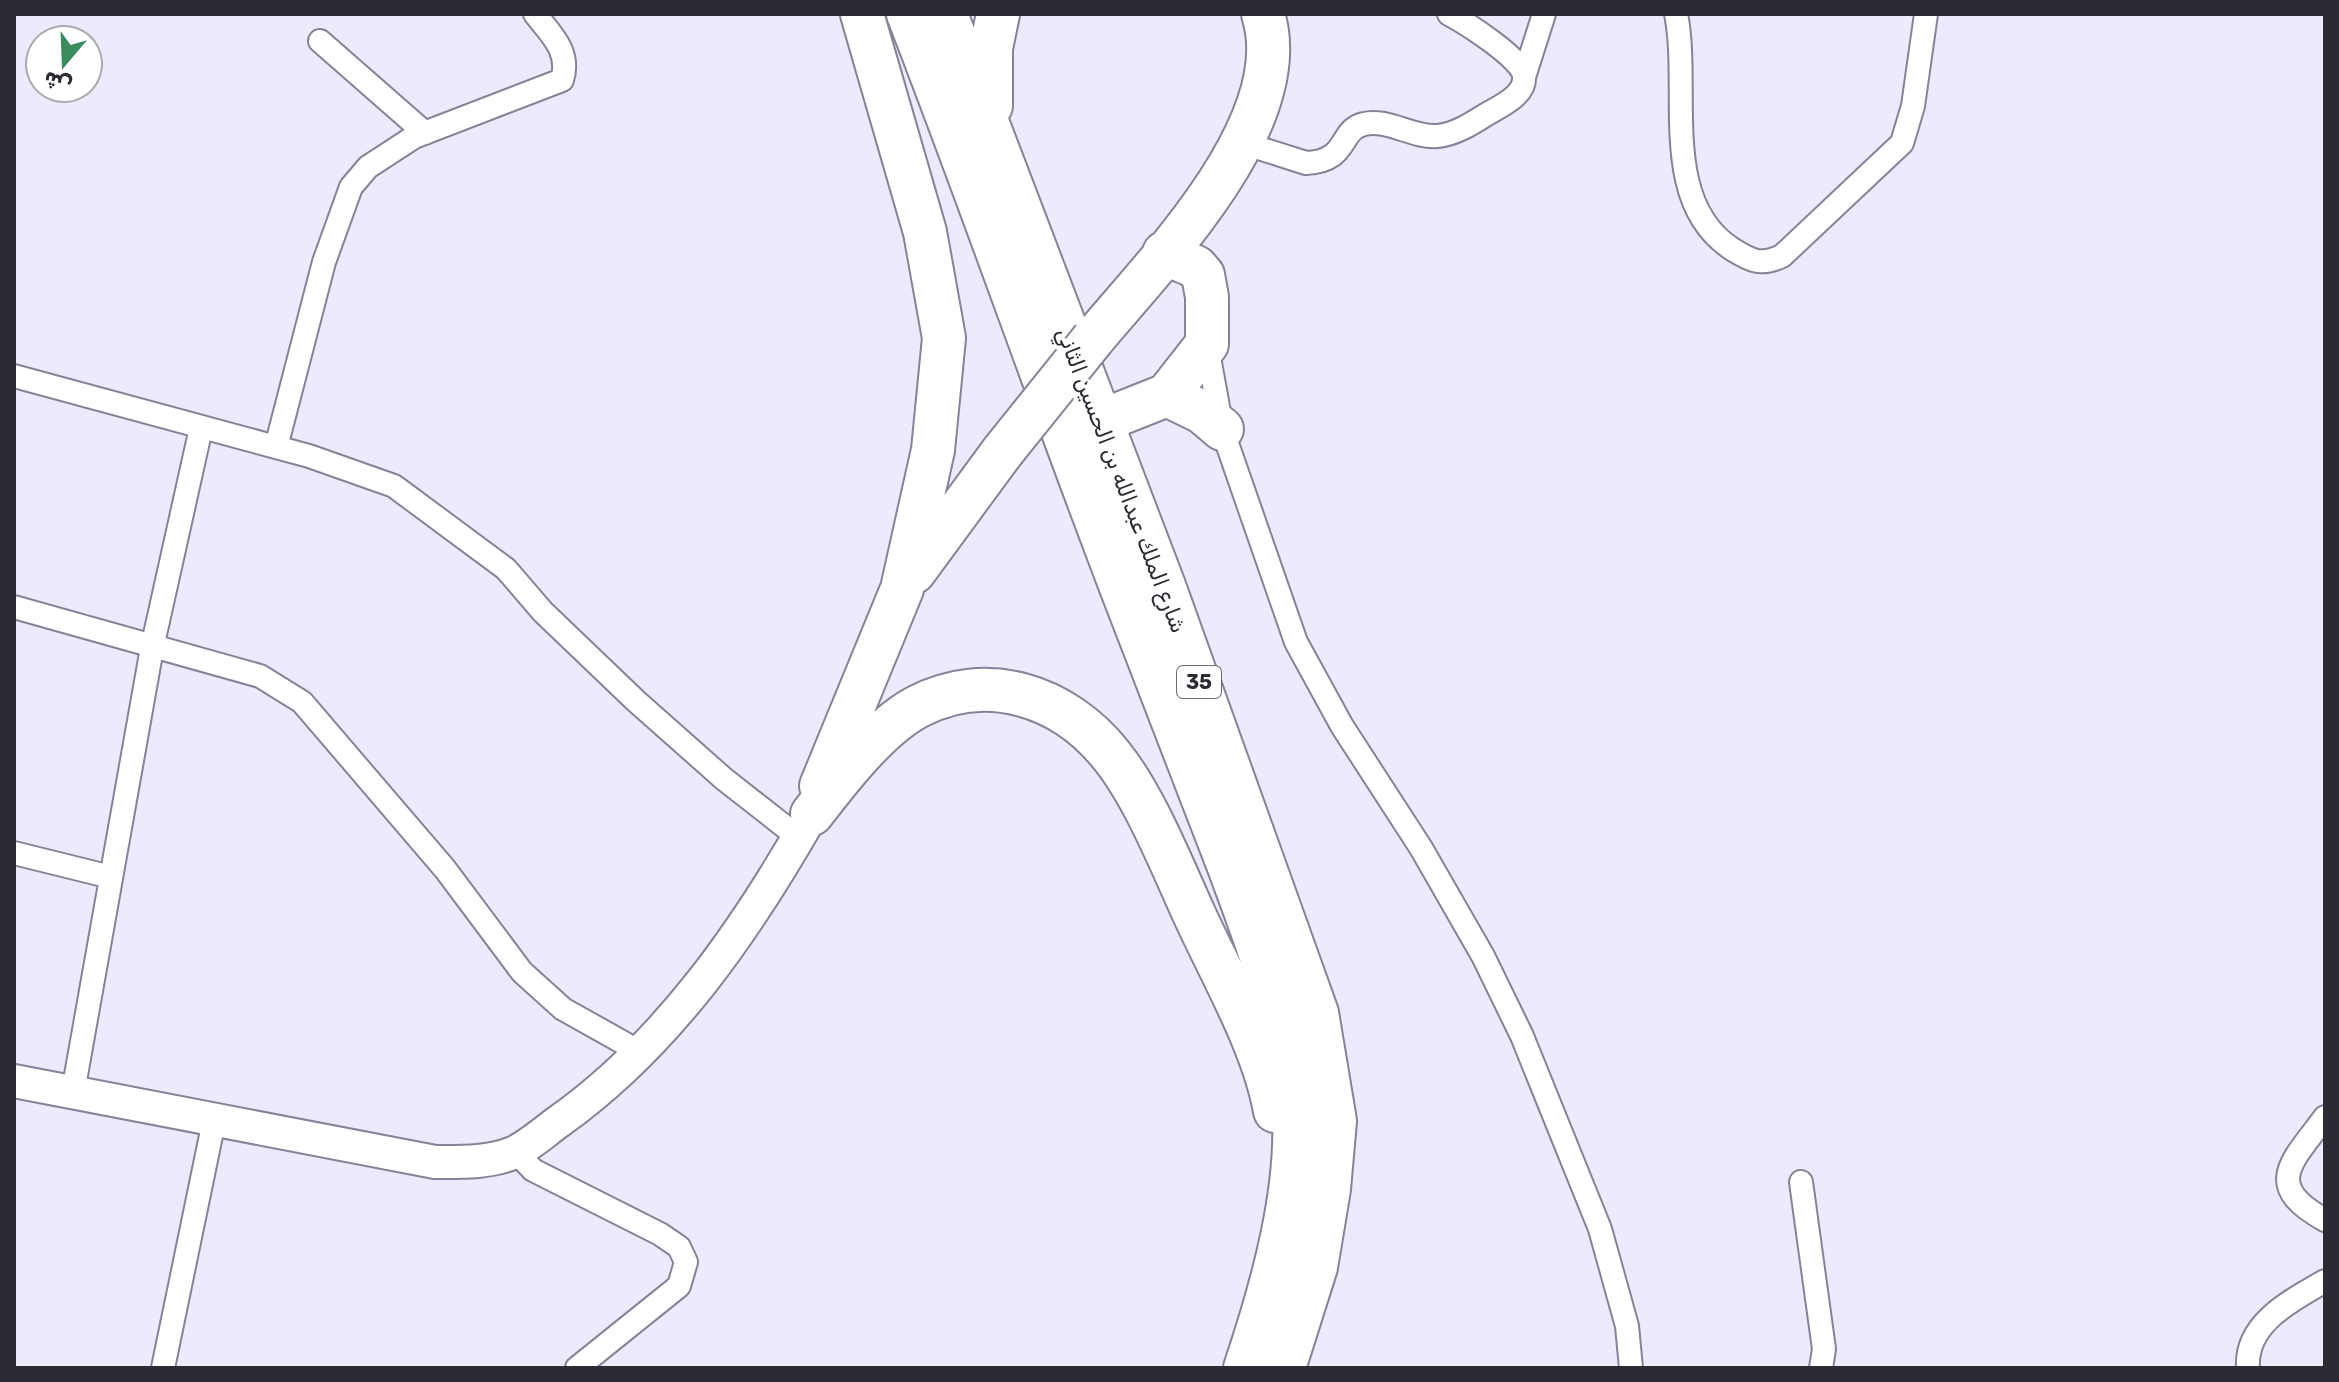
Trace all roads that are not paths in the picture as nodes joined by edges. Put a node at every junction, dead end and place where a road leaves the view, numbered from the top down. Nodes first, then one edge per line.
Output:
1 (535, 14) edge
2 (862, 14) edge
3 (908, 14) edge
4 (946, 14) edge
5 (998, 14) edge
6 (1263, 14) edge
7 (1449, 14) edge
8 (1544, 14) edge
9 (1676, 14) edge
10 (1926, 14) edge
11 (320, 41) dead end
12 (1524, 77) junction
13 (990, 127) junction
14 (425, 133) junction
15 (1240, 142) junction
16 (1164, 253) junction
17 (1207, 344) junction
18 (14, 376) edge
19 (1167, 395) junction
20 (1099, 422) junction
21 (201, 428) junction
22 (1222, 429) junction
23 (276, 447) junction
24 (943, 500) junction
25 (14, 607) edge
26 (152, 648) junction
27 (805, 826) junction
28 (14, 853) edge
29 (111, 877) junction
30 (638, 1051) junction
31 (14, 1081) edge
32 (73, 1092) junction
33 (2325, 1117) edge
34 (214, 1121) junction
35 (516, 1152) junction
36 (1801, 1182) dead end
37 (1289, 1196) junction
38 (2325, 1220) edge
39 (2325, 1281) edge
40 (163, 1368) edge
41 (577, 1368) edge
42 (1245, 1368) edge
43 (1284, 1368) edge
44 (1631, 1368) edge
45 (1821, 1368) edge
46 (2248, 1368) edge

1 - 14 street
2 - 24 highway
3 - 37 highway, شارع الملك عبدالله بن الحسين الثاني / 35
4 - 13 highway, شارع الملك عبدالله بن الحسين الثاني / 35
5 - 13 highway
6 - 15 highway
7 - 12 street
8 - 12 street
9 - 10 street
11 - 14 street
12 - 15 street
13 - 20 highway, شارع الملك عبدالله بن الحسين الثاني / 35
14 - 23 street
15 - 16 highway
16 - 17 highway
16 - 24 highway, bridge
17 - 19 highway
17 - 22 street
18 - 21 street
19 - 20 highway
19 - 22 highway
20 - 43 highway, شارع الملك عبدالله بن الحسين الثاني / 35
21 - 23 street
21 - 26 street
22 - 44 street
23 - 27 street
24 - 27 highway
25 - 26 street
26 - 29 street
26 - 30 street
27 - 30 street
27 - 37 highway
28 - 29 street
29 - 32 street
30 - 35 street
31 - 32 street
32 - 34 street
33 - 38 street
34 - 35 street
34 - 40 street
35 - 41 street
36 - 45 street
37 - 42 highway, شارع الملك عبدالله بن الحسين الثاني / 35
39 - 46 street

